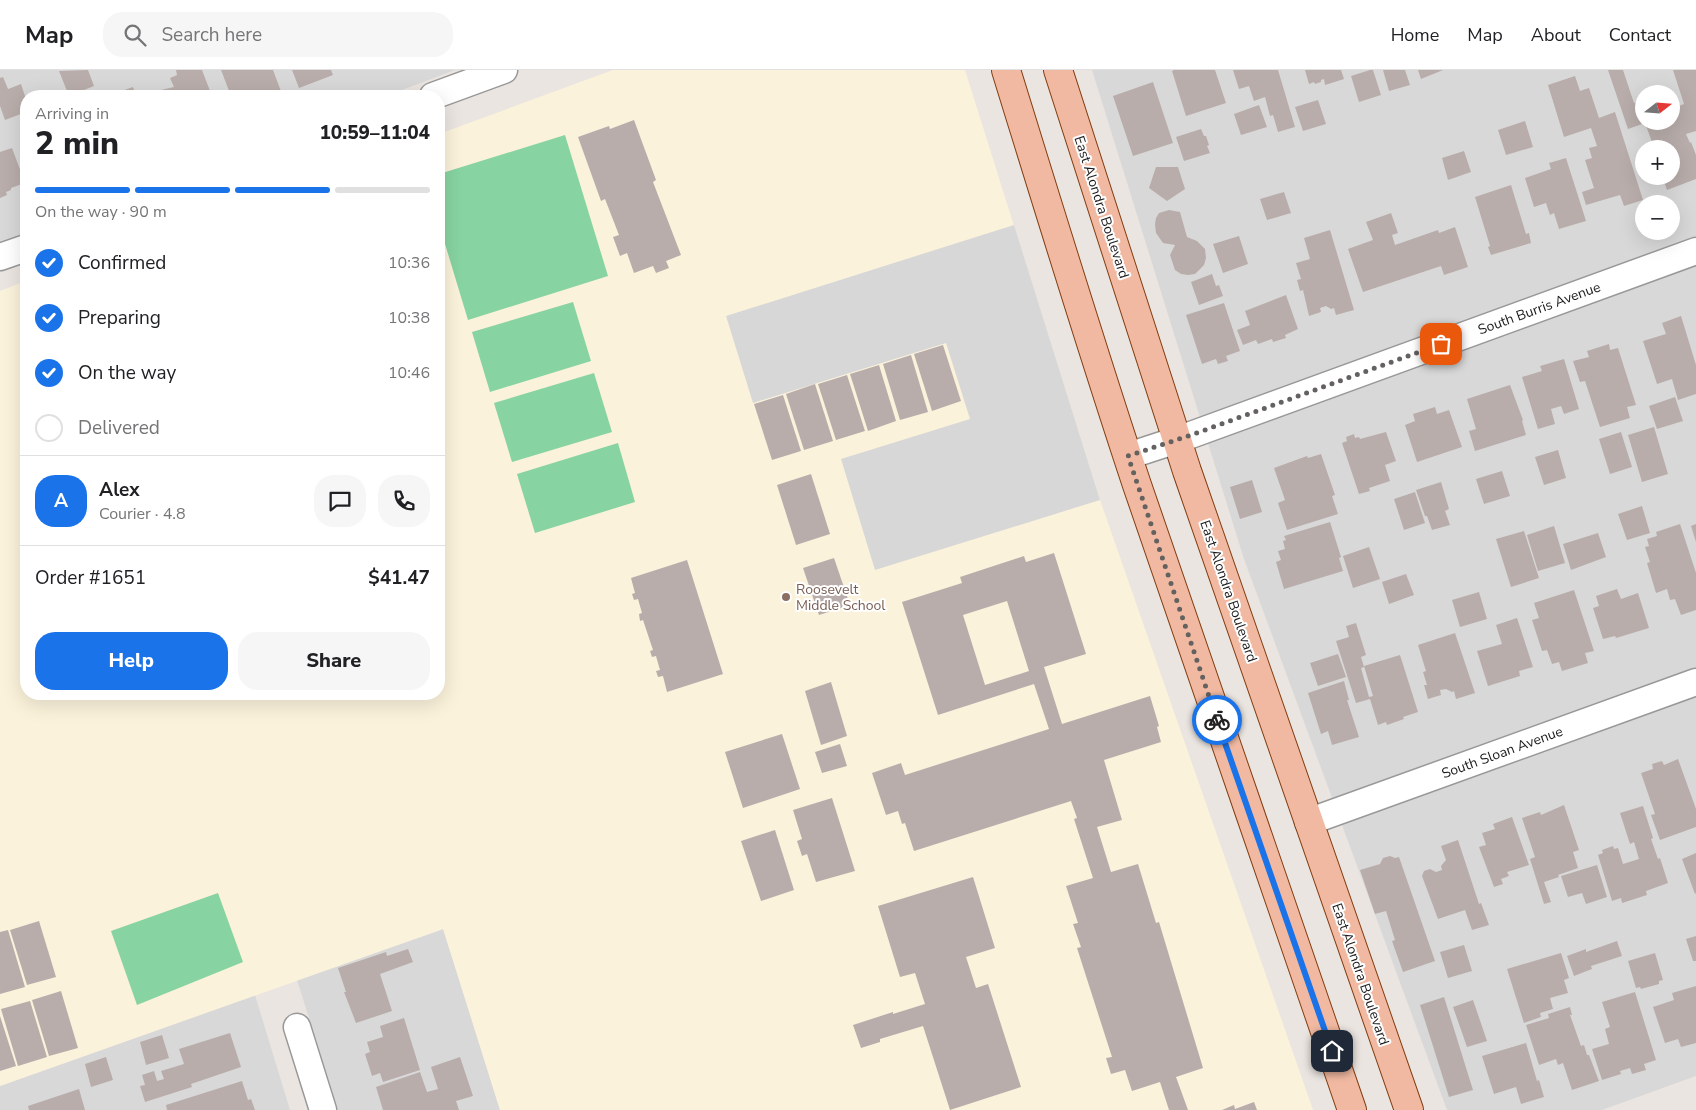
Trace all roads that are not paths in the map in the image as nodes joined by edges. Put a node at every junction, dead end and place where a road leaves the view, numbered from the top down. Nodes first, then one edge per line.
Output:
1 (504, 70) edge
2 (1006, 70) edge
3 (1058, 70) edge
4 (445, 92) edge
5 (20, 250) edge
6 (1696, 251) edge
7 (0, 257) edge
8 (1177, 440) junction
9 (1128, 456) junction
10 (1696, 682) edge
11 (1308, 822) junction
12 (297, 1027) dead end
13 (323, 1110) edge
14 (1352, 1110) edge
15 (1408, 1110) edge

1 - 4 street
2 - 9 main road
3 - 8 main road, East Alondra Boulevard
5 - 7 street
6 - 8 street, South Burris Avenue
8 - 9 street, South Burris Avenue
8 - 11 main road, East Alondra Boulevard
9 - 14 main road
10 - 11 street, South Sloan Avenue
11 - 15 main road, East Alondra Boulevard
12 - 13 street

